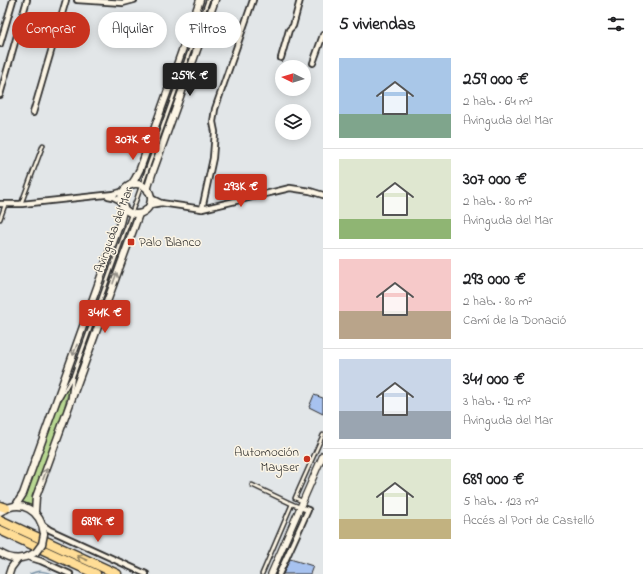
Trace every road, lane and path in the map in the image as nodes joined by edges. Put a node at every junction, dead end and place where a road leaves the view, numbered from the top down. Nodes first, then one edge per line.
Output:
1 (13, 0) edge
2 (27, 0) edge
3 (66, 0) edge
4 (77, 0) edge
5 (134, 0) edge
6 (200, 0) edge
7 (208, 0) edge
8 (215, 0) edge
9 (253, 0) edge
10 (300, 0) edge
11 (98, 1) edge
12 (323, 35) edge
13 (0, 44) edge
14 (281, 58) dead end
15 (313, 63) dead end
16 (0, 95) edge
17 (33, 113) dead end
18 (43, 145) dead end
19 (141, 185) junction
20 (131, 186) junction
21 (124, 191) junction
22 (148, 191) junction
23 (98, 195) junction
24 (323, 195) edge
25 (151, 198) junction
26 (161, 203) junction
27 (2, 204) edge
28 (20, 204) junction
29 (123, 204) junction
30 (150, 205) junction
31 (202, 208) junction
32 (131, 213) junction
33 (139, 214) junction
34 (0, 219) edge
35 (73, 376) junction
36 (56, 403) junction
37 (69, 407) junction
38 (323, 434) edge
39 (323, 455) edge
40 (252, 485) dead end
41 (292, 504) junction
42 (301, 504) junction
43 (16, 505) junction
44 (2, 509) edge
45 (35, 512) junction
46 (0, 520) edge
47 (43, 525) junction
48 (0, 530) edge
49 (0, 553) edge
50 (28, 557) junction
51 (17, 560) junction
52 (266, 566) junction
53 (272, 572) edge
54 (9, 574) edge
55 (70, 574) edge
56 (96, 574) edge
57 (117, 574) edge
58 (146, 574) edge
59 (262, 574) edge
60 (279, 574) edge

1 - 13 street
2 - 16 street
3 - 17 street
4 - 11 street
5 - 11 street
6 - 20 main road, Avinguda del Mar
7 - 19 lane, Avinguda del Mar
8 - 22 main road, Avinguda del Mar
9 - 31 street
10 - 14 street
12 - 15 street
18 - 28 lane
19 - 20 main road
19 - 22 main road
19 - 32 lane, Avinguda del Mar
20 - 21 main road
21 - 23 street
21 - 29 main road, Avinguda del Mar
22 - 25 main road
23 - 28 street
23 - 29 street
24 - 31 street
25 - 26 street
25 - 30 main road
26 - 30 street
26 - 31 street
27 - 28 street
27 - 34 lane
29 - 32 main road
29 -> 36 main road, Avinguda del Mar
30 - 33 main road
32 - 33 main road
32 - 35 lane, Avinguda del Mar
37 -> 33 main road, Avinguda del Mar
35 - 36 lane, Avinguda del Mar
35 - 37 lane, Avinguda del Mar
36 - 43 main road, Avinguda del Mar
45 -> 37 main road, Avinguda del Mar
38 - 42 lane
39 - 42 street
40 - 41 lane
41 - 42 lane
41 - 52 lane
42 - 53 street
42 - 60 street
43 - 44 main road
43 - 45 main road
45 - 47 main road
57 -> 46 highway
47 - 50 main road, bridge
47 - 58 street
48 - 56 highway
49 - 51 main road
50 - 51 main road
50 - 55 street
51 - 54 main road
52 - 53 lane
52 - 59 lane

